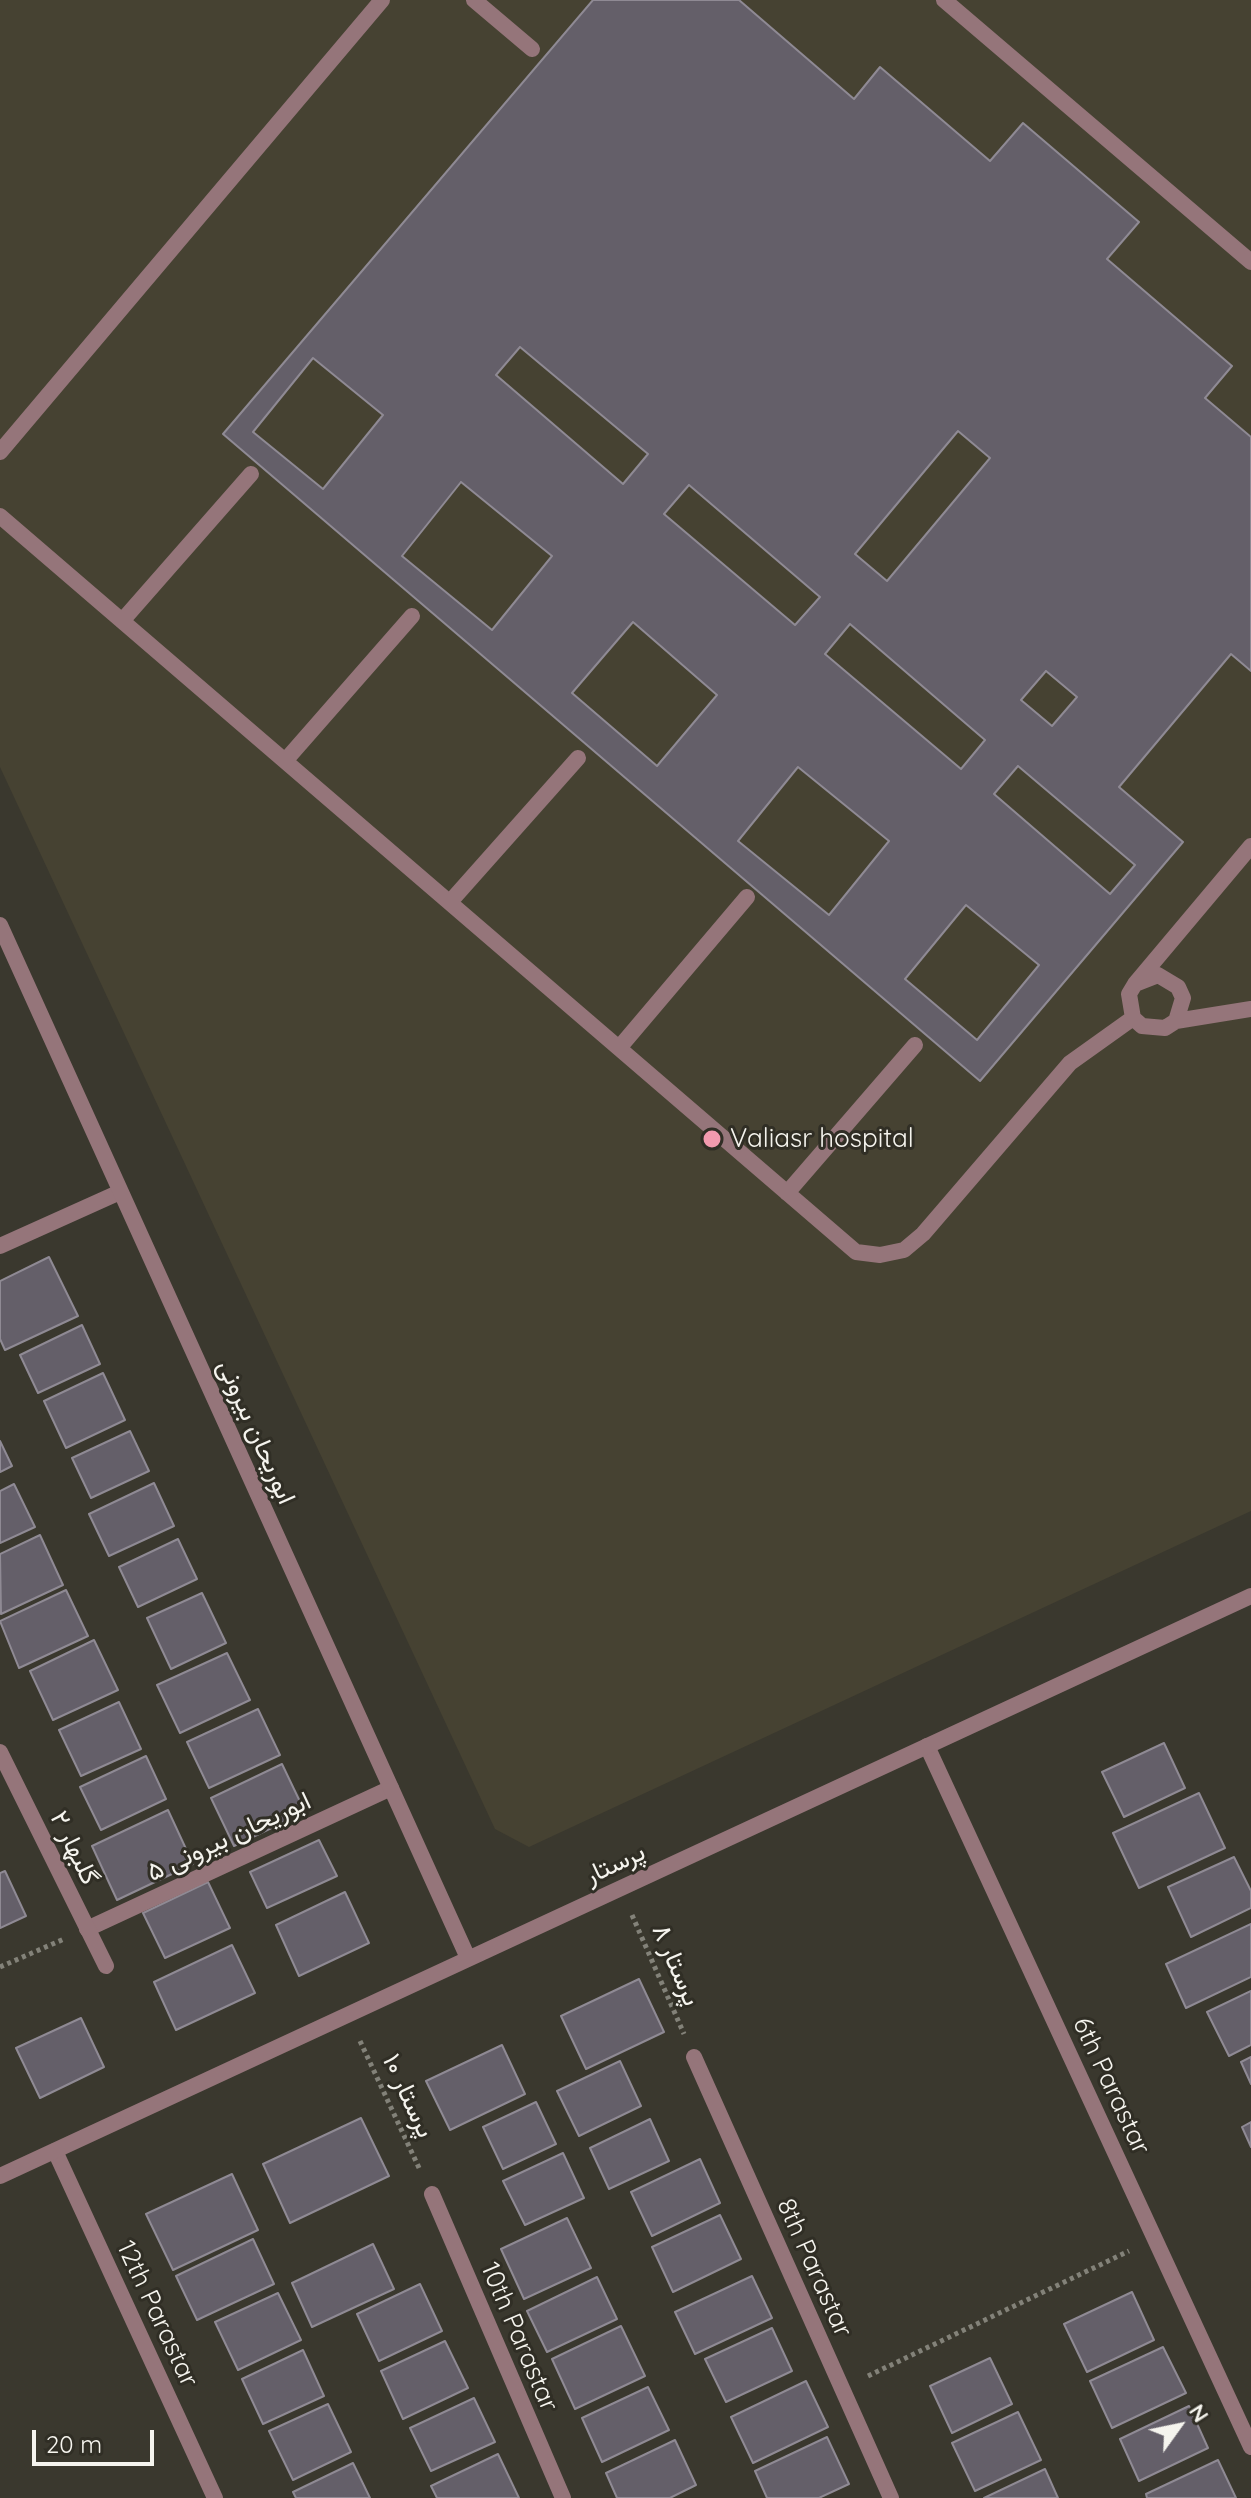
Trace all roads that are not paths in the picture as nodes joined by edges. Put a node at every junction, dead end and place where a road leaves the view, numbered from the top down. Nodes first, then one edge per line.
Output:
1 (382, 0) edge
2 (474, 0) edge
3 (944, 0) edge
4 (532, 49) dead end
5 (1251, 262) edge
6 (0, 452) edge
7 (251, 474) dead end
8 (0, 516) edge
9 (412, 616) dead end
10 (122, 621) junction
11 (578, 758) dead end
12 (285, 761) junction
13 (1251, 846) edge
14 (747, 897) dead end
15 (450, 902) junction
16 (0, 925) edge
17 (1135, 984) junction
18 (1251, 1009) edge
19 (1133, 1018) junction
20 (1176, 1021) junction
21 (915, 1045) dead end
22 (619, 1048) junction
23 (120, 1192) junction
24 (787, 1193) junction
25 (0, 1246) edge
26 (1251, 1596) edge
27 (927, 1746) junction
28 (0, 1752) edge
29 (391, 1788) junction
30 (87, 1929) junction
31 (468, 1958) junction
32 (106, 1966) dead end
33 (694, 2057) road end
34 (55, 2151) junction
35 (0, 2176) edge
36 (432, 2194) road end
37 (1251, 2447) edge
38 (215, 2498) edge
39 (563, 2498) edge
40 (891, 2498) edge

1 - 6 street
2 - 4 street
3 - 5 street
7 - 10 street
8 - 10 street
9 - 12 street
10 - 12 street
11 - 15 street
12 - 15 street
13 - 17 street
14 - 22 street
15 - 22 street
16 - 23 street, ابوریحان بیرونی
17 - 19 street
17 - 20 street
18 - 20 street
19 - 20 street
19 - 24 street
21 - 24 street
22 - 24 street
23 - 25 street
23 - 29 street, ابوریحان بیرونی
26 - 27 street, پرستار
27 - 31 street, پرستار
27 - 37 street, 6th Parastar
28 - 30 street, گلبهار ۲
29 - 30 street, ابوریحان بیرونی ۵
29 - 31 street, ابوریحان بیرونی
30 - 32 street, گلبهار ۲
31 - 34 street, پرستار
33 - 40 street, 8th Parastar
34 - 35 street, پرستار
34 - 38 street, 12th Parastar
36 - 39 street, 10th Parastar

